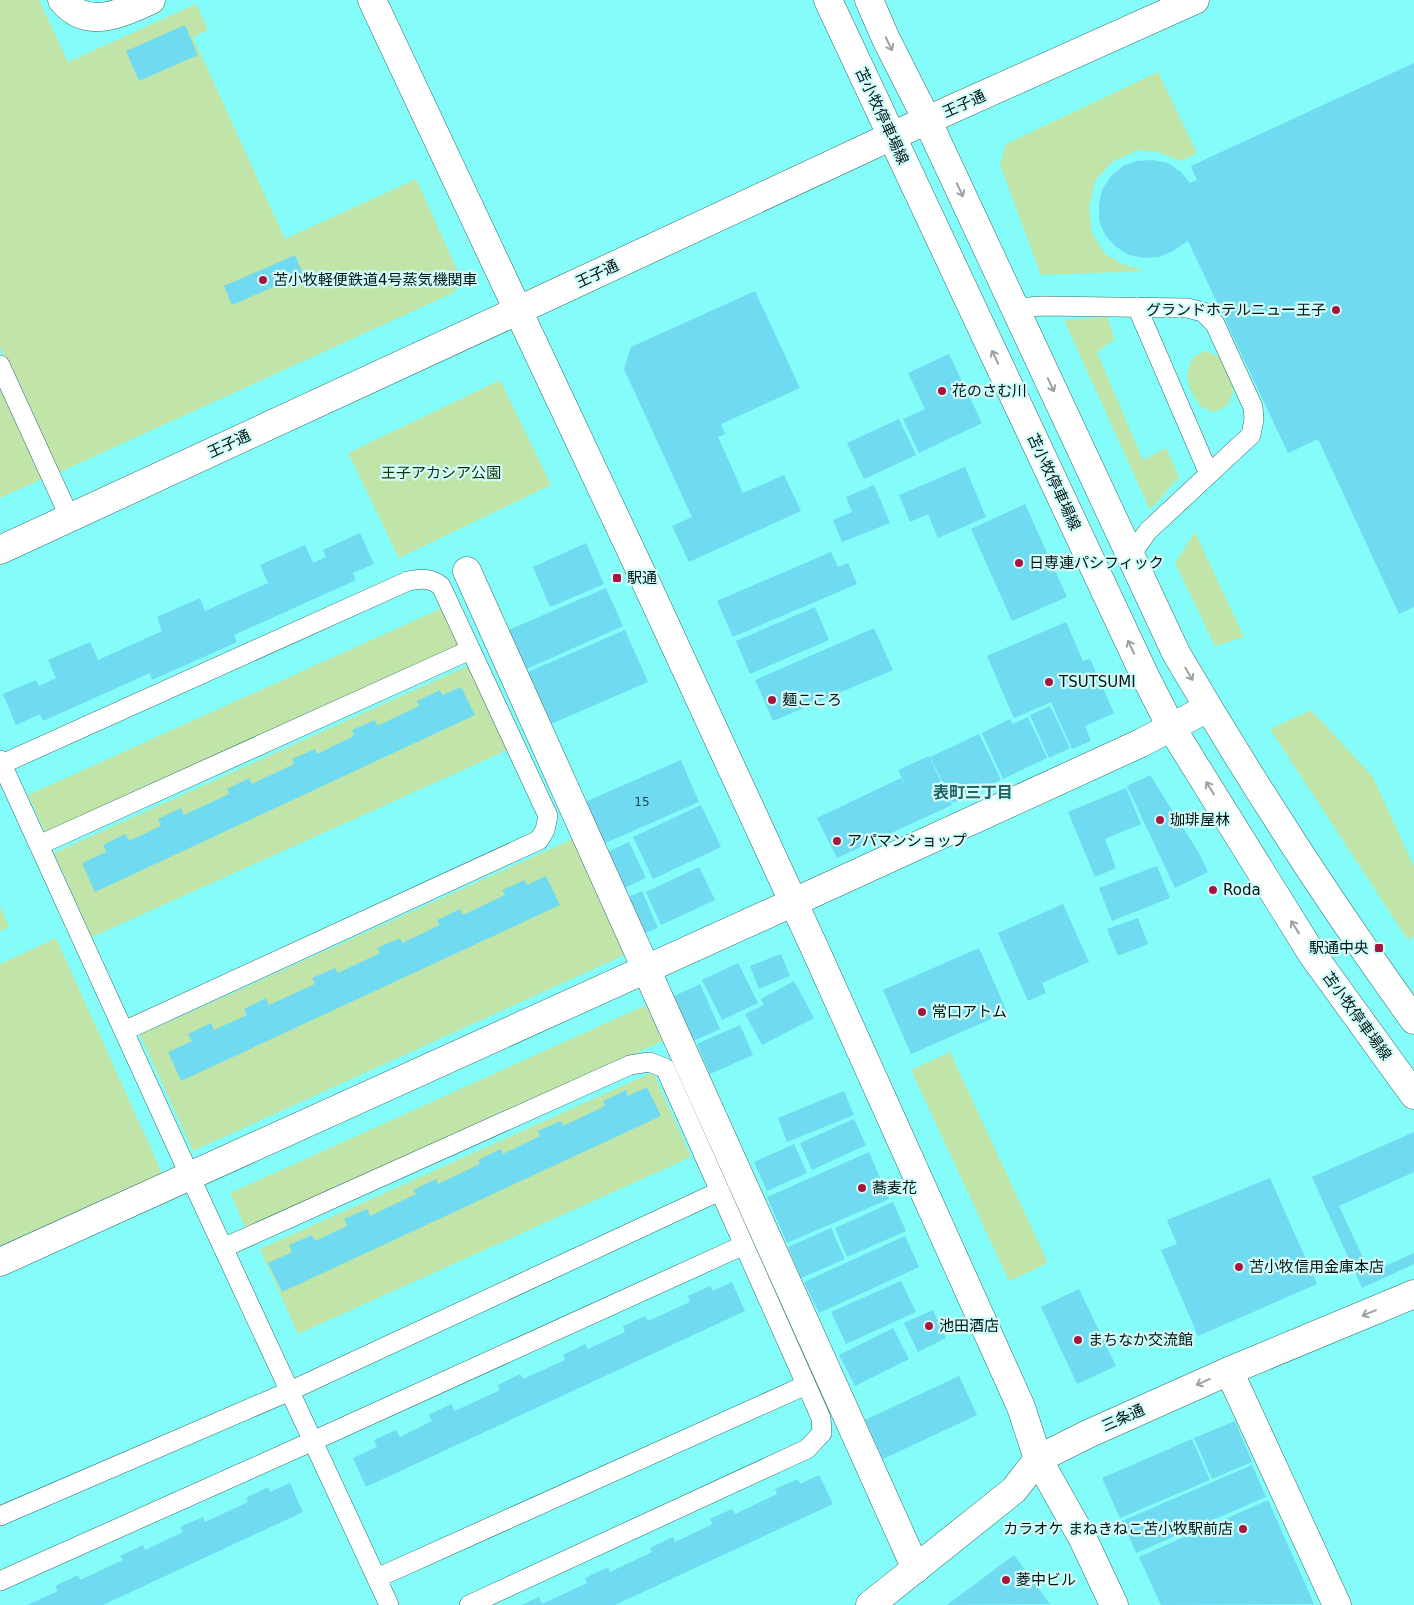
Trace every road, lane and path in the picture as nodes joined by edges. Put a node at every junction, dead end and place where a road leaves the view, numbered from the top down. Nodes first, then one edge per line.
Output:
1 (62, 0) edge
2 (152, 0) edge
3 (372, 0) edge
4 (828, 0) edge
5 (869, 0) edge
6 (1195, 0) edge
7 (1159, 7) edge
8 (927, 120) junction
9 (892, 136) junction
10 (1137, 307) junction
11 (1015, 308) junction
12 (519, 310) junction
13 (0, 365) edge
14 (1209, 474) junction
15 (70, 518) junction
16 (0, 550) edge
17 (1130, 556) junction
18 (467, 571) dead end
19 (470, 650) junction
20 (1208, 708) junction
21 (1171, 727) junction
22 (1, 762) edge
23 (39, 845) junction
24 (792, 903) junction
25 (646, 968) junction
26 (1414, 1020) edge
27 (124, 1031) junction
28 (1414, 1095) edge
29 (190, 1176) junction
30 (720, 1191) junction
31 (744, 1245) junction
32 (223, 1248) junction
33 (0, 1262) edge
34 (1414, 1294) edge
35 (1229, 1371) junction
36 (806, 1385) junction
37 (290, 1391) junction
38 (313, 1441) junction
39 (1038, 1460) junction
40 (0, 1516) edge
41 (916, 1569) junction
42 (376, 1578) junction
43 (0, 1581) edge
44 (389, 1605) edge
45 (469, 1605) edge
46 (870, 1605) edge
47 (1114, 1605) edge
48 (1337, 1605) edge

1 - 2 street
3 - 12 street
4 - 9 street, 苫小牧停車場線
5 -> 8 street
6 - 7 street, 王子通
7 - 8 street, 王子通
8 - 9 street, 王子通
8 -> 11 street
9 - 12 street, 王子通
21 -> 9 street, 苫小牧停車場線
10 - 11 lane
10 - 14 lane
10 - 14 lane
11 -> 17 street
12 - 15 street, 王子通
12 - 24 street
13 - 15 lane
14 - 17 lane
15 - 16 street, 王子通
17 -> 20 street
18 - 25 street
19 - 22 lane
19 - 23 lane
19 - 27 lane
20 - 21 street
20 - 26 street
21 - 24 street
28 -> 21 street, 苫小牧停車場線
22 - 23 lane
23 - 27 lane
24 - 25 street
24 - 39 street
25 - 29 street
25 - 41 street
27 - 29 lane
29 - 32 lane
29 - 33 street
30 - 31 lane
30 - 32 lane
30 - 37 lane
31 - 36 lane
31 - 38 lane
32 - 37 lane
34 -> 35 street, 三条通
35 -> 39 street, 三条通
35 - 48 street
36 - 42 lane
36 - 45 lane
37 - 38 lane
37 - 40 lane
38 - 42 lane
38 - 43 lane
39 - 41 street, 三条通
39 - 47 street
41 - 46 street, 三条通
42 - 44 lane

